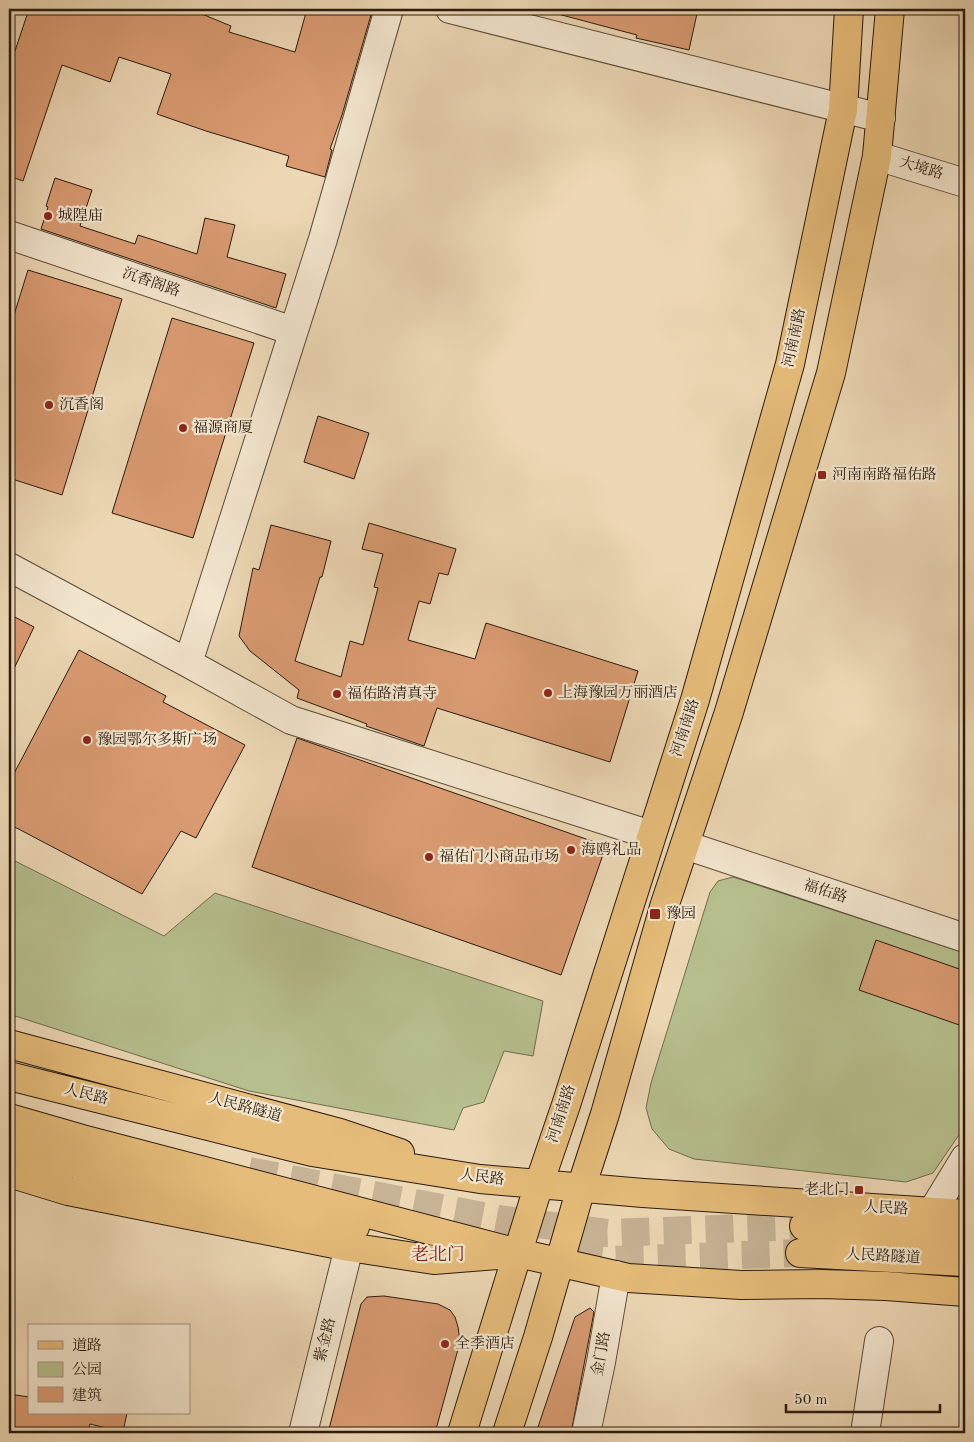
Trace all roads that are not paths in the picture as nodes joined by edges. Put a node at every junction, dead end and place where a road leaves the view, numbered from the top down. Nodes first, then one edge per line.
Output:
1 (389, 9) edge
2 (450, 9) edge
3 (849, 9) edge
4 (890, 9) edge
5 (843, 110) junction
6 (881, 118) junction
7 (877, 156) junction
8 (965, 183) edge
9 (9, 235) edge
10 (293, 331) junction
11 (9, 567) edge
12 (188, 662) junction
13 (651, 835) junction
14 (686, 845) junction
15 (965, 938) edge
16 (9, 1044) edge
17 (9, 1076) edge
18 (9, 1118) edge
19 (9, 1147) edge
20 (965, 1158) edge
21 (9, 1174) edge
22 (480, 1179) junction
23 (539, 1184) junction
24 (581, 1188) junction
25 (932, 1212) junction
26 (965, 1214) edge
27 (804, 1226) tunnel mouth
28 (965, 1234) edge
29 (349, 1247) junction
30 (518, 1253) junction
31 (800, 1253) tunnel mouth
32 (965, 1262) edge
33 (559, 1263) junction
34 (616, 1275) junction
35 (965, 1292) edge
36 (879, 1341) dead end
37 (303, 1433) edge
38 (462, 1433) edge
39 (507, 1433) edge
40 (586, 1433) edge
41 (865, 1433) edge

1 - 10 street
2 - 5 street
3 - 5 main road, 河南南路
4 - 6 main road
5 - 6 street
5 - 13 main road, 河南南路
6 - 7 main road
7 - 8 street, 大境路
7 - 14 main road
9 - 10 street, 沉香阁路
10 - 12 street
11 - 12 street
12 - 13 street
13 - 23 main road, 河南南路
14 - 15 street, 福佑路
14 - 24 main road
16 - 22 main road, 人民路隧道
17 - 22 main road, 人民路
18 - 30 main road
19 - 30 main road
20 - 25 street
21 - 29 main road
22 - 23 main road, 人民路
23 - 24 main road, 人民路
23 - 30 main road, 河南南路
24 - 25 main road, 人民路
24 - 33 main road
25 - 26 main road, 人民路
27 - 28 main road, 人民路隧道
29 - 30 main road
29 - 37 street, 紫金路
30 - 33 main road
30 - 38 main road, 河南南路
31 - 32 main road, 人民路隧道
33 - 34 main road
33 - 39 main road
34 - 35 main road
34 - 40 street, 金门路
36 - 41 street

